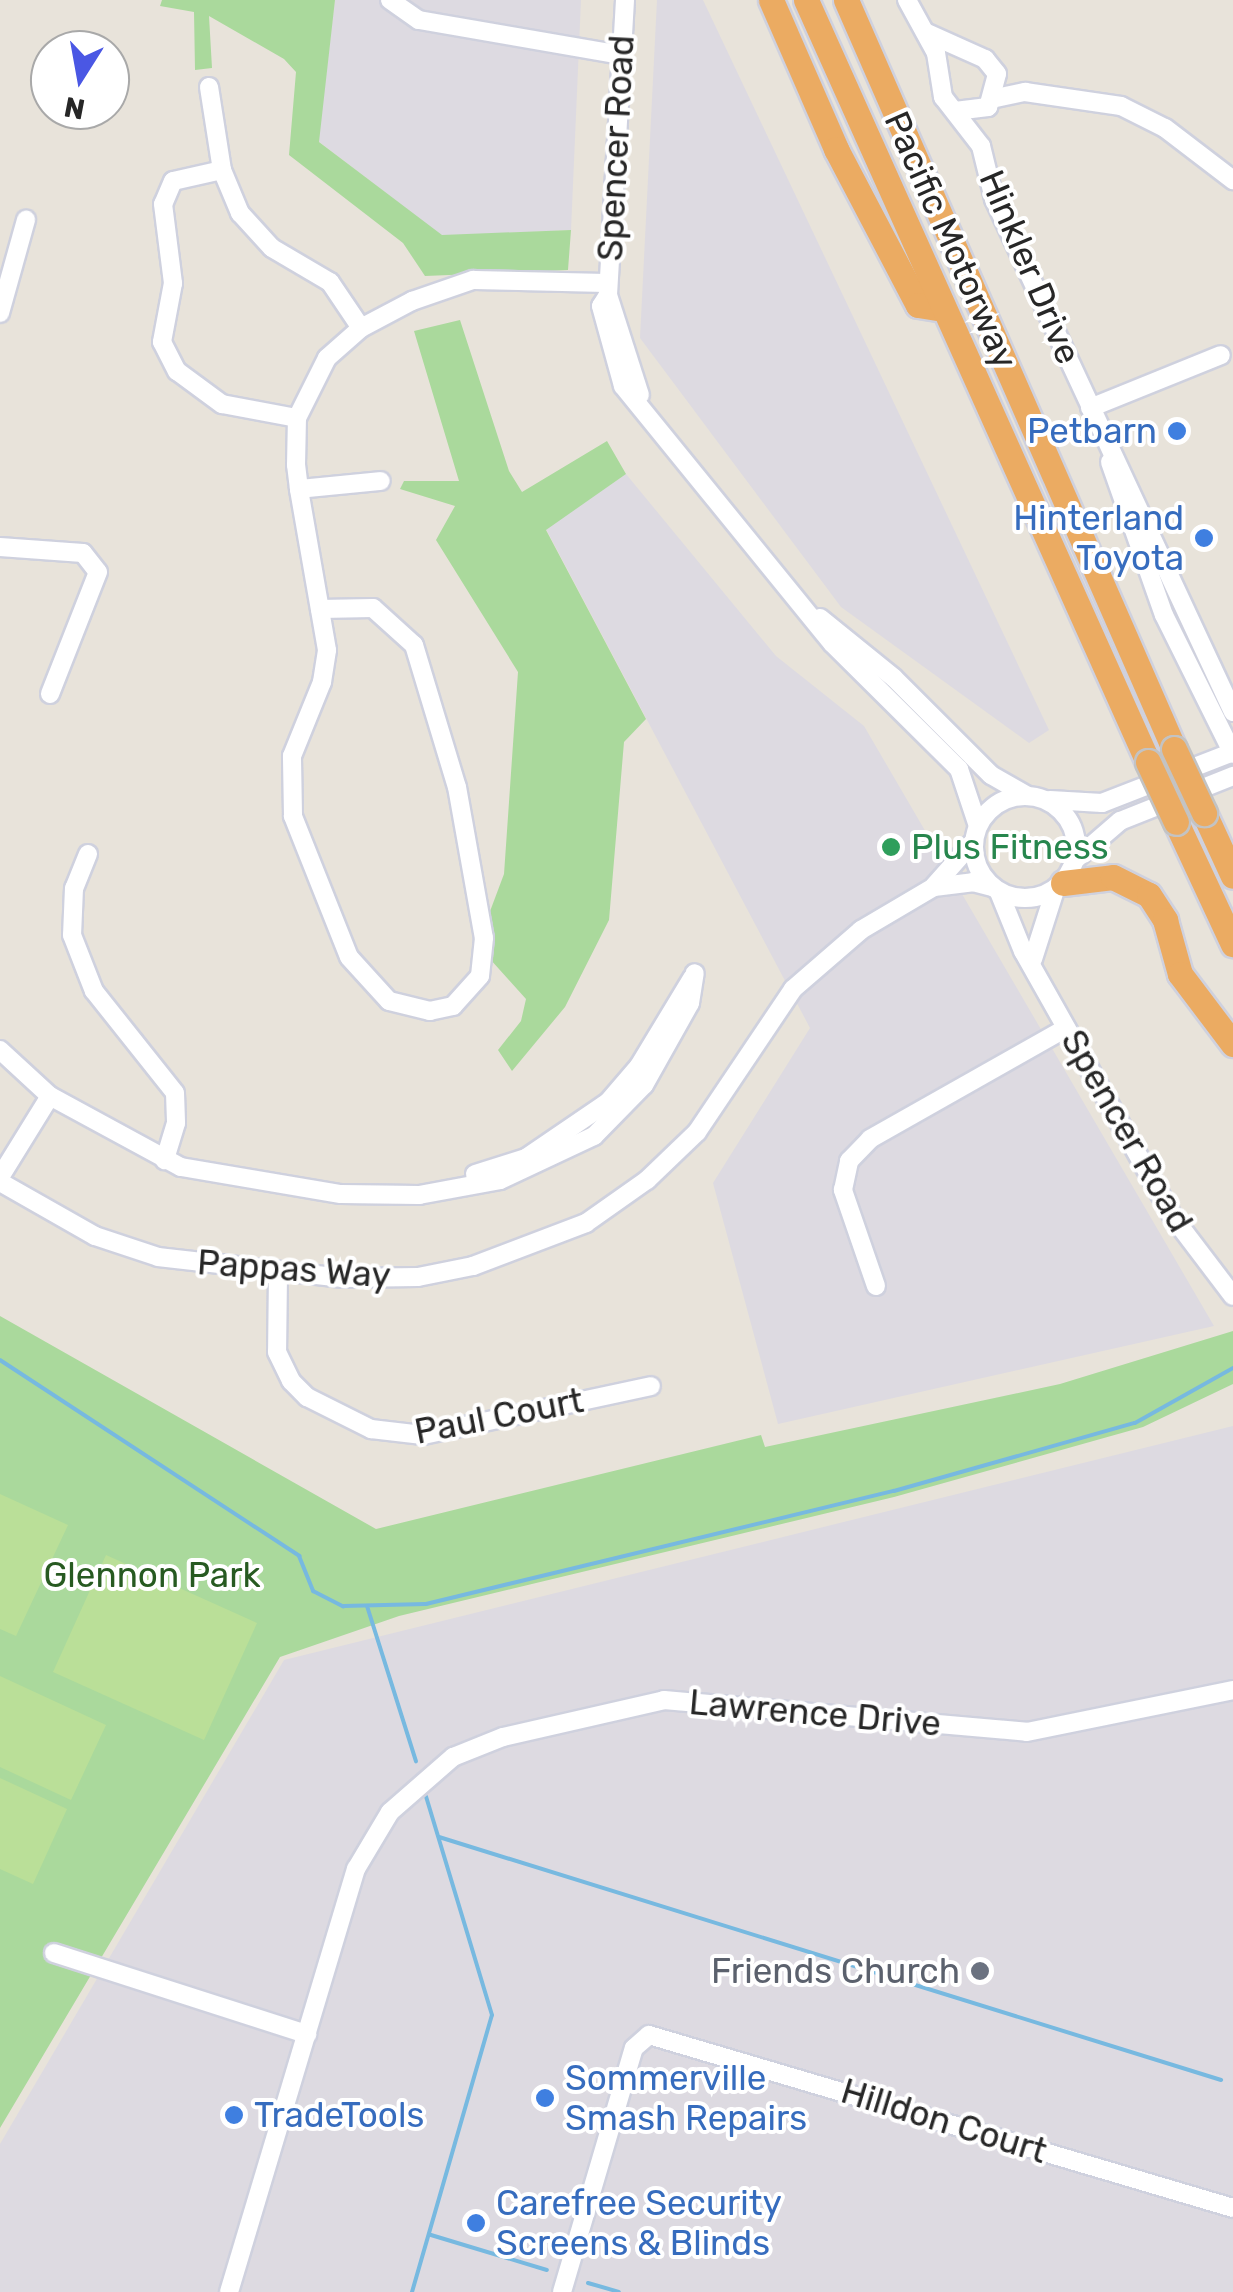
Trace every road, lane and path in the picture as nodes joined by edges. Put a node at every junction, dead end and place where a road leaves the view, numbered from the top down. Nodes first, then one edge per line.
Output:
1 (390, 0) edge
2 (625, 0) edge
3 (771, 0) edge
4 (806, 0) edge
5 (846, 0) edge
6 (908, 0) edge
7 (926, 32) junction
8 (622, 55) junction
9 (967, 55) junction
10 (942, 72) junction
11 (998, 74) junction
12 (208, 87) dead end
13 (1024, 92) junction
14 (992, 103) junction
15 (957, 111) junction
16 (981, 146) junction
17 (222, 170) junction
18 (1233, 180) edge
19 (26, 220) dead end
20 (608, 289) junction
21 (942, 310) junction
22 (0, 313) edge
23 (361, 328) junction
24 (1220, 356) dead end
25 (1090, 408) junction
26 (297, 418) junction
27 (382, 481) dead end
28 (300, 490) junction
29 (0, 547) edge
30 (320, 610) junction
31 (888, 685) junction
32 (50, 694) dead end
33 (1225, 716) edge
34 (1233, 753) edge
35 (1203, 764) junction
36 (1224, 779) edge
37 (1233, 793) edge
38 (1034, 797) junction
39 (976, 834) junction
40 (88, 854) dead end
41 (1076, 859) junction
42 (1233, 876) edge
43 (1059, 886) junction
44 (934, 887) junction
45 (996, 889) junction
46 (1233, 944) edge
47 (1032, 958) junction
48 (690, 980) dead end
49 (1066, 1028) junction
50 (1233, 1044) edge
51 (0, 1050) edge
52 (50, 1096) junction
53 (165, 1160) junction
54 (0, 1180) edge
55 (278, 1274) junction
56 (876, 1286) dead end
57 (1233, 1296) edge
58 (651, 1386) dead end
59 (1233, 1690) edge
60 (62, 1956) dead end
61 (306, 2034) junction
62 (1233, 2208) edge
63 (230, 2292) edge
64 (562, 2292) edge

1 - 8 street
2 - 8 street, Spencer Road
3 - 21 highway
4 - 21 highway, Pacific Motorway
5 - 42 highway, Pacific Motorway, bridge
6 - 7 street, Hinkler Drive
7 - 9 street
7 - 10 street, Hinkler Drive
8 - 20 street, Spencer Road
9 - 10 street
9 - 11 street
10 - 15 street, Hinkler Drive
11 - 13 street
11 - 14 street, Hinkler Drive
12 - 17 street
13 - 14 street
13 - 18 street
14 - 15 street
14 - 16 street, Hinkler Drive
15 - 16 street, Hinkler Drive
16 - 25 street, Hinkler Drive
17 - 23 street
17 - 26 street
19 - 22 street
20 - 23 street
20 - 31 street, Spencer Road
21 - 46 highway, Pacific Motorway, bridge
23 - 26 street
24 - 25 street
25 - 33 street, Hinkler Drive
26 - 28 street
27 - 28 street
28 - 30 street
29 - 32 street
30 - 30 street
31 - 38 street, Spencer Road
31 - 39 street, Spencer Road
33 - 34 street, Hinkler Drive
33 - 35 street
34 - 35 street
35 - 38 street
36 - 37 street
36 - 41 street
38 - 39 street
38 - 41 street
39 - 44 street, Pappas Way
39 - 45 street
40 - 53 street
41 - 43 street
43 - 45 street
43 - 47 street
43 - 50 highway
44 - 45 street, Pappas Way
44 - 55 street, Pappas Way
45 - 47 street, Spencer Road
47 - 49 street, Spencer Road
48 - 53 street
49 - 56 street
49 - 57 street, Spencer Road
51 - 52 street
52 - 53 street
52 - 54 street
54 - 55 street, Pappas Way
55 - 58 street, Paul Court
59 - 61 street, Lawrence Drive
60 - 61 street
61 - 63 street, Lawrence Drive
62 - 64 street, Hilldon Court

